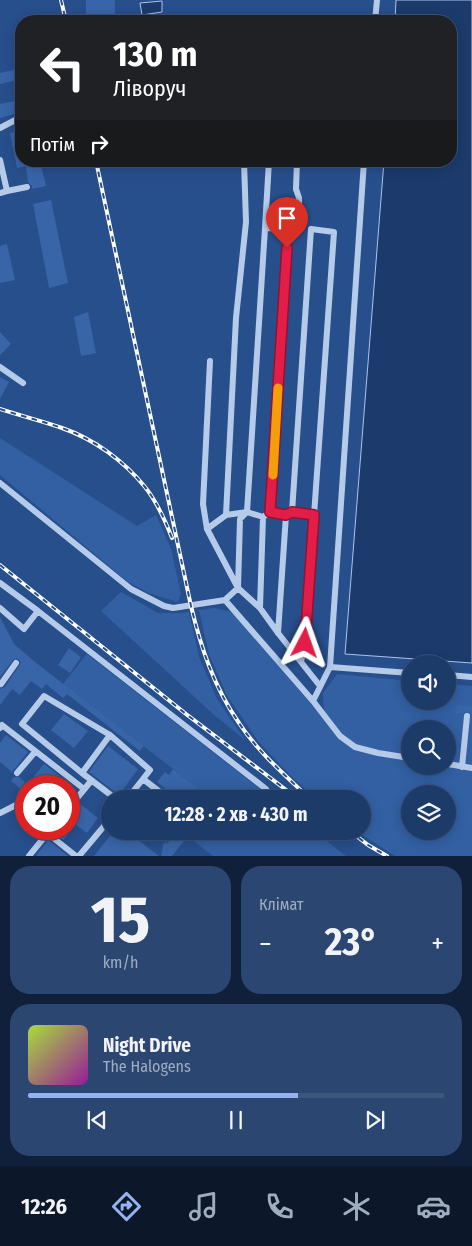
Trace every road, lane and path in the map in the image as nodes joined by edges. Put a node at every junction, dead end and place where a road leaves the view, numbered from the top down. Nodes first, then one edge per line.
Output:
1 (377, 0) edge
2 (376, 15) edge
3 (15, 119) edge
4 (0, 128) edge
5 (0, 160) edge
6 (244, 167) edge
7 (269, 167) edge
8 (297, 167) edge
9 (364, 167) edge
10 (28, 187) dead end
11 (3, 192) edge
12 (265, 228) junction
13 (288, 229) junction
14 (300, 229) junction
15 (311, 229) junction
16 (210, 361) dead end
17 (0, 367) edge
18 (23, 383) dead end
19 (0, 483) edge
20 (248, 512) junction
21 (270, 512) junction
22 (289, 514) junction
23 (226, 515) junction
24 (314, 515) junction
25 (263, 517) junction
26 (207, 529) junction
27 (0, 584) edge
28 (238, 588) junction
29 (225, 600) junction
30 (0, 608) edge
31 (260, 608) junction
32 (38, 611) junction
33 (278, 633) junction
34 (301, 662) junction
35 (16, 663) dead end
36 (330, 667) junction
37 (401, 671) edge
38 (456, 676) edge
39 (472, 677) edge
40 (0, 684) edge
41 (320, 686) junction
42 (313, 701) junction
43 (467, 716) dead end
44 (22, 724) junction
45 (0, 728) edge
46 (14, 734) junction
47 (110, 735) junction
48 (35, 752) junction
49 (401, 757) edge
50 (456, 766) edge
51 (462, 767) junction
52 (472, 768) edge
53 (17, 773) dead end
54 (82, 773) junction
55 (143, 779) junction
56 (91, 781) junction
57 (84, 789) junction
58 (266, 789) dead end
59 (104, 790) edge
60 (134, 790) edge
61 (156, 790) edge
62 (80, 794) edge
63 (15, 806) edge
64 (0, 813) edge
65 (101, 829) edge
66 (42, 840) edge
67 (59, 840) edge
68 (29, 856) edge
69 (78, 856) edge

1 - 2 lane
3 - 4 lane
5 - 11 lane
6 - 23 lane
7 - 12 lane
8 - 14 lane
9 - 36 lane
10 - 11 lane
12 - 13 lane
12 - 20 lane
13 - 14 lane
13 - 21 lane
14 - 15 lane
15 - 22 lane
15 - 24 lane
16 - 26 lane
17 - 18 lane
19 - 29 lane
20 - 23 lane
20 - 25 lane
20 - 28 lane
21 - 22 lane
21 - 25 lane
22 - 24 lane
22 - 33 lane
23 - 26 lane
24 - 34 lane
25 - 31 lane
26 - 28 lane
27 - 32 lane
28 - 29 lane
28 - 31 lane
29 - 42 lane
30 - 32 lane
31 - 33 lane
32 - 58 lane
33 - 34 lane
34 - 41 lane
35 - 40 lane
36 - 37 lane
36 - 41 lane
38 - 39 lane
41 - 42 lane
42 - 49 lane
43 - 51 lane
44 - 46 lane
44 - 47 lane
44 - 54 lane
45 - 46 lane
46 - 48 lane
47 - 54 lane
47 - 55 lane
48 - 53 lane
48 - 57 lane
50 - 51 lane
51 - 52 lane
54 - 56 lane
55 - 60 lane
55 - 61 lane
56 - 57 lane
56 - 59 lane
57 - 62 lane
63 - 64 lane
65 - 69 lane
66 - 68 lane
67 - 69 lane

